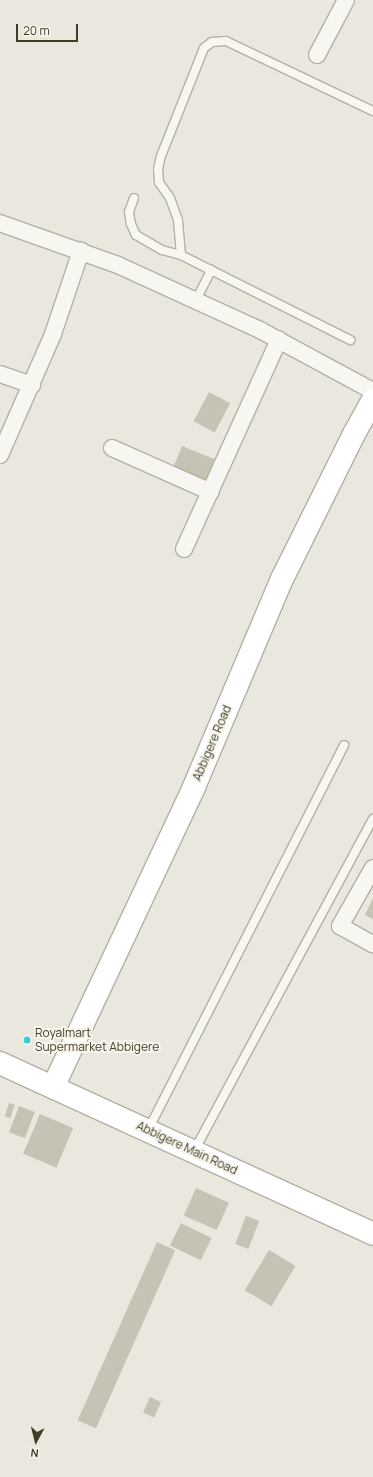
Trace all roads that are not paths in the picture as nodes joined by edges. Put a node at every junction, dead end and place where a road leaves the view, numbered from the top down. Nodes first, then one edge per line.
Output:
1 (346, 0) edge
2 (317, 55) dead end
3 (373, 111) edge
4 (134, 198) dead end
5 (0, 223) edge
6 (81, 251) junction
7 (181, 255) junction
8 (211, 270) junction
9 (196, 300) junction
10 (280, 340) junction
11 (350, 340) dead end
12 (0, 374) edge
13 (32, 385) junction
14 (373, 391) edge
15 (373, 400) edge
16 (112, 448) dead end
17 (0, 455) edge
18 (211, 492) junction
19 (184, 549) dead end
20 (344, 745) dead end
21 (373, 819) edge
22 (373, 868) edge
23 (373, 944) edge
24 (0, 1063) edge
25 (53, 1087) junction
26 (148, 1131) junction
27 (193, 1152) junction
28 (373, 1234) edge

1 - 2 street
3 - 7 lane
4 - 7 lane
5 - 6 street
6 - 9 street
6 - 13 street
7 - 8 lane
8 - 9 lane
8 - 11 lane
9 - 10 street
10 - 14 street
10 - 18 street
12 - 13 street
13 - 17 street
15 - 25 street, Abbigere Road
16 - 18 street
18 - 19 street
20 - 26 lane
21 - 27 lane
22 - 23 street
24 - 25 street, Abbigere Main Road
25 - 26 street, Abbigere Main Road
26 - 27 street, Abbigere Main Road
27 - 28 street, Abbigere Main Road

